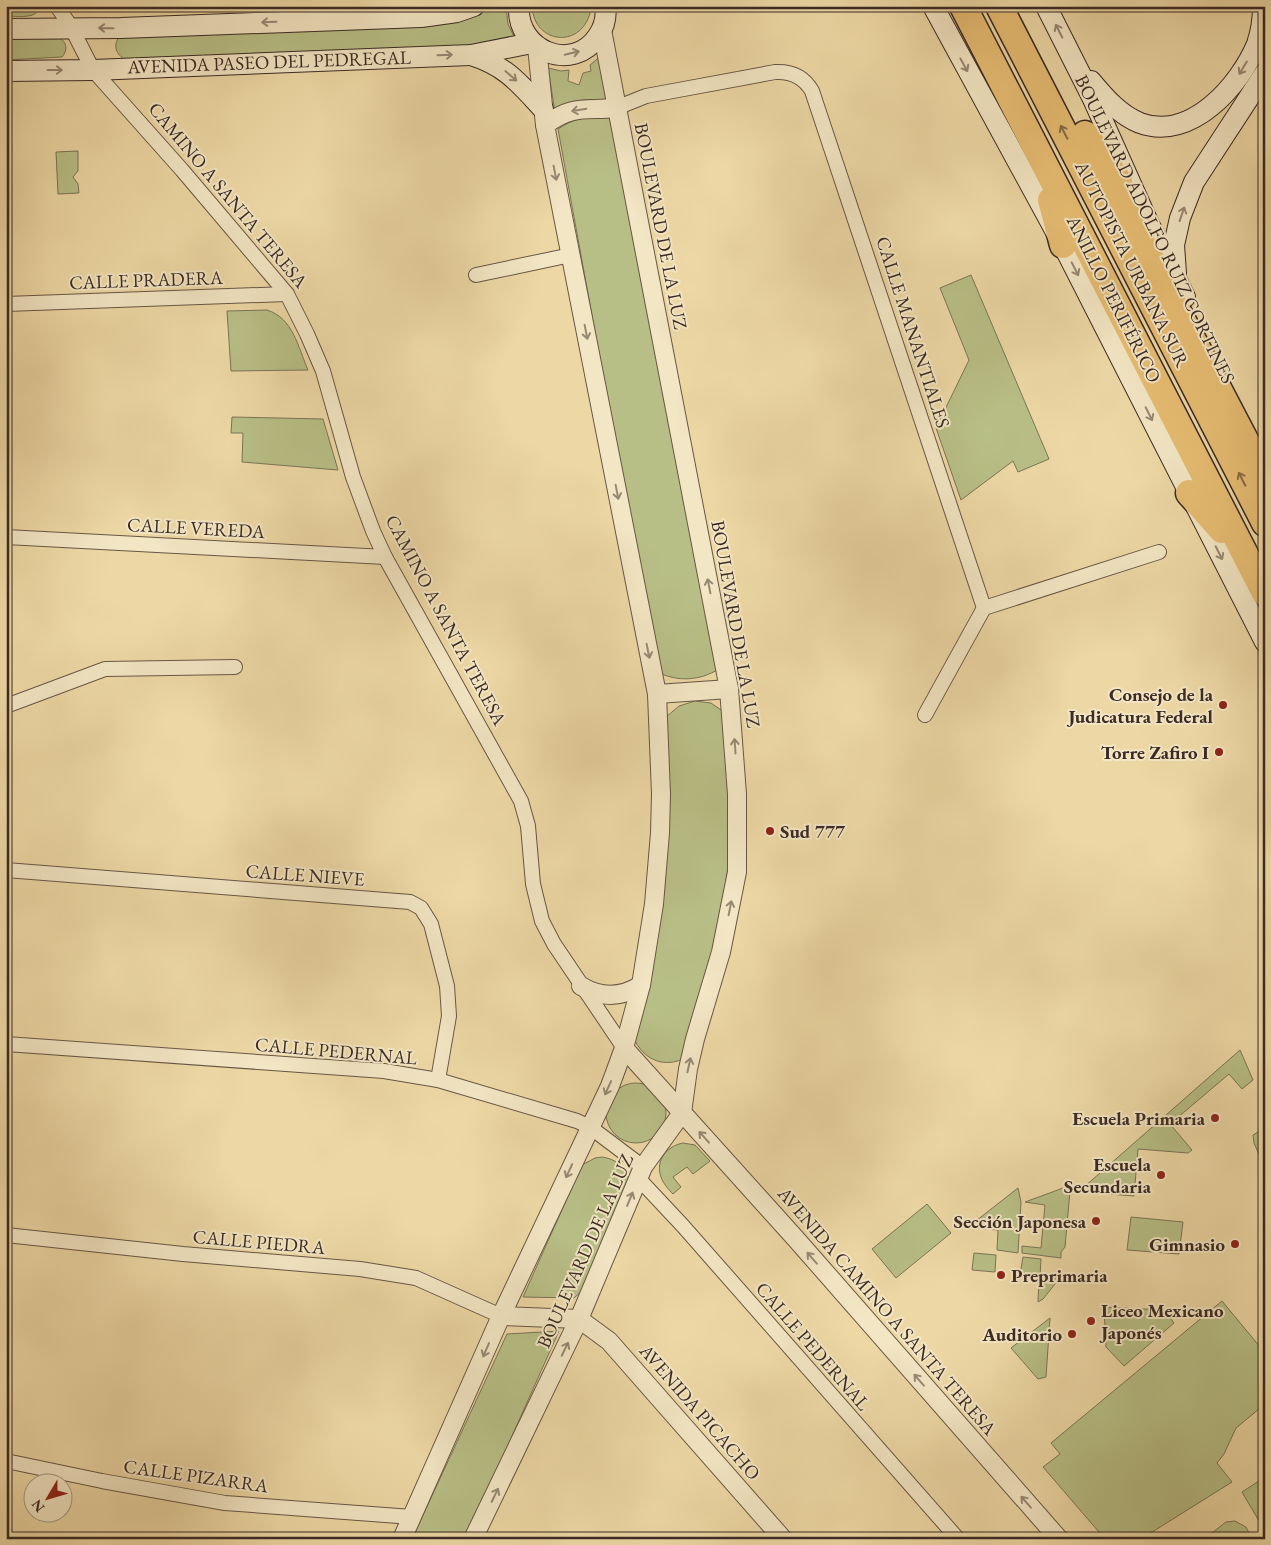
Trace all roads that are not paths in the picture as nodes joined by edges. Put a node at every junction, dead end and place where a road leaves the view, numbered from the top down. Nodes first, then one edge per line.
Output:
1 (56, 6) edge
2 (474, 6) edge
3 (519, 6) edge
4 (922, 6) edge
5 (933, 6) edge
6 (962, 6) edge
7 (977, 6) edge
8 (1000, 6) edge
9 (1018, 6) edge
10 (1046, 6) edge
11 (1263, 6) edge
12 (606, 7) edge
13 (300, 13) edge
14 (72, 27) junction
15 (6, 29) edge
16 (602, 30) junction
17 (950, 40) junction
18 (534, 45) junction
19 (471, 55) junction
20 (1076, 64) junction
21 (93, 70) junction
22 (6, 71) edge
23 (1265, 73) edge
24 (616, 108) junction
25 (544, 117) junction
26 (1085, 134) junction
27 (1038, 151) junction
28 (1148, 222) junction
29 (1063, 245) junction
30 (571, 256) junction
31 (476, 275) dead end
32 (1176, 280) junction
33 (287, 294) junction
34 (6, 304) edge
35 (1265, 452) edge
36 (1265, 478) edge
37 (1190, 493) junction
38 (1265, 522) edge
39 (6, 537) edge
40 (1159, 552) dead end
41 (385, 557) junction
42 (1255, 558) edge
43 (1265, 593) edge
44 (984, 608) junction
45 (1265, 642) edge
46 (235, 667) dead end
47 (729, 689) junction
48 (657, 694) junction
49 (6, 706) edge
50 (926, 714) dead end
51 (6, 870) edge
52 (640, 985) junction
53 (581, 986) junction
54 (6, 1044) edge
55 (624, 1048) junction
56 (438, 1080) junction
57 (682, 1113) junction
58 (590, 1127) junction
59 (641, 1172) junction
60 (6, 1235) edge
61 (501, 1316) junction
62 (580, 1319) junction
63 (6, 1461) edge
64 (412, 1517) junction
65 (402, 1539) edge
66 (473, 1539) edge
67 (783, 1539) edge
68 (958, 1539) edge
69 (1058, 1539) edge

1 - 14 street, CAMINO A SANTA TERESA
2 - 13 main road, AVENIDA PASEO DEL PEDREGAL
3 - 18 main road
4 - 17 main road
5 - 17 main road
6 - 27 highway, ANILLO PERIFÉRICO
7 - 42 highway, AUTOPISTA URBANA SUR
38 -> 8 highway, AUTOPISTA URBANA SUR
9 - 26 highway
20 -> 10 main road, BOULEVARD ADOLFO RUIZ CORTINES
11 -> 20 main road
12 - 16 main road
13 -> 14 main road, AVENIDA PASEO DEL PEDREGAL
14 - 15 main road, AVENIDA PASEO DEL PEDREGAL
14 - 21 street, CAMINO A SANTA TERESA
18 -> 16 main road
16 - 24 street, BOULEVARD DE LA LUZ
17 -> 29 main road
18 - 19 main road, AVENIDA PASEO DEL PEDREGAL
18 - 25 street
21 -> 19 main road, AVENIDA PASEO DEL PEDREGAL
19 -> 25 main road
20 - 28 main road, BOULEVARD ADOLFO RUIZ CORTINES
22 -> 21 main road, AVENIDA PASEO DEL PEDREGAL
21 - 33 street, CAMINO A SANTA TERESA
32 -> 23 main road
24 -> 25 street
24 - 44 street, CALLE MANANTIALES
47 -> 24 street, BOULEVARD DE LA LUZ
25 -> 30 street
26 - 28 highway
26 - 36 highway
27 - 29 highway
27 - 42 highway, ANILLO PERIFÉRICO
28 - 32 main road, BOULEVARD ADOLFO RUIZ CORTINES
29 -> 37 main road
30 - 31 street
30 -> 48 street
32 - 35 main road, BOULEVARD ADOLFO RUIZ CORTINES
33 - 34 street, CALLE PRADERA
33 - 41 street, CAMINO A SANTA TERESA
37 - 42 highway
37 -> 45 main road
39 - 41 street, CALLE VEREDA
40 - 44 street
41 - 53 street, CAMINO A SANTA TERESA
42 - 43 highway, ANILLO PERIFÉRICO
44 - 50 street
46 - 49 street
47 - 48 street
57 -> 47 street, BOULEVARD DE LA LUZ
48 - 52 street
51 - 56 street, CALLE NIEVE
52 - 53 street
52 - 55 street
53 - 55 street, CAMINO A SANTA TERESA
54 - 56 street, CALLE PEDERNAL
55 - 57 street, CAMINO A SANTA TERESA
55 -> 58 street
56 - 58 street, CALLE PEDERNAL
57 - 59 street, BOULEVARD DE LA LUZ
69 -> 57 street, AVENIDA CAMINO A SANTA TERESA
58 - 59 street, CALLE PEDERNAL
58 -> 61 street
62 -> 59 street, BOULEVARD DE LA LUZ
59 - 68 street, CALLE PEDERNAL
60 - 61 street, CALLE PIEDRA
61 - 62 street
61 -> 64 street
66 -> 62 street, BOULEVARD DE LA LUZ
62 - 67 street, AVENIDA PICACHO
63 - 64 street, CALLE PIZARRA
64 - 65 street

